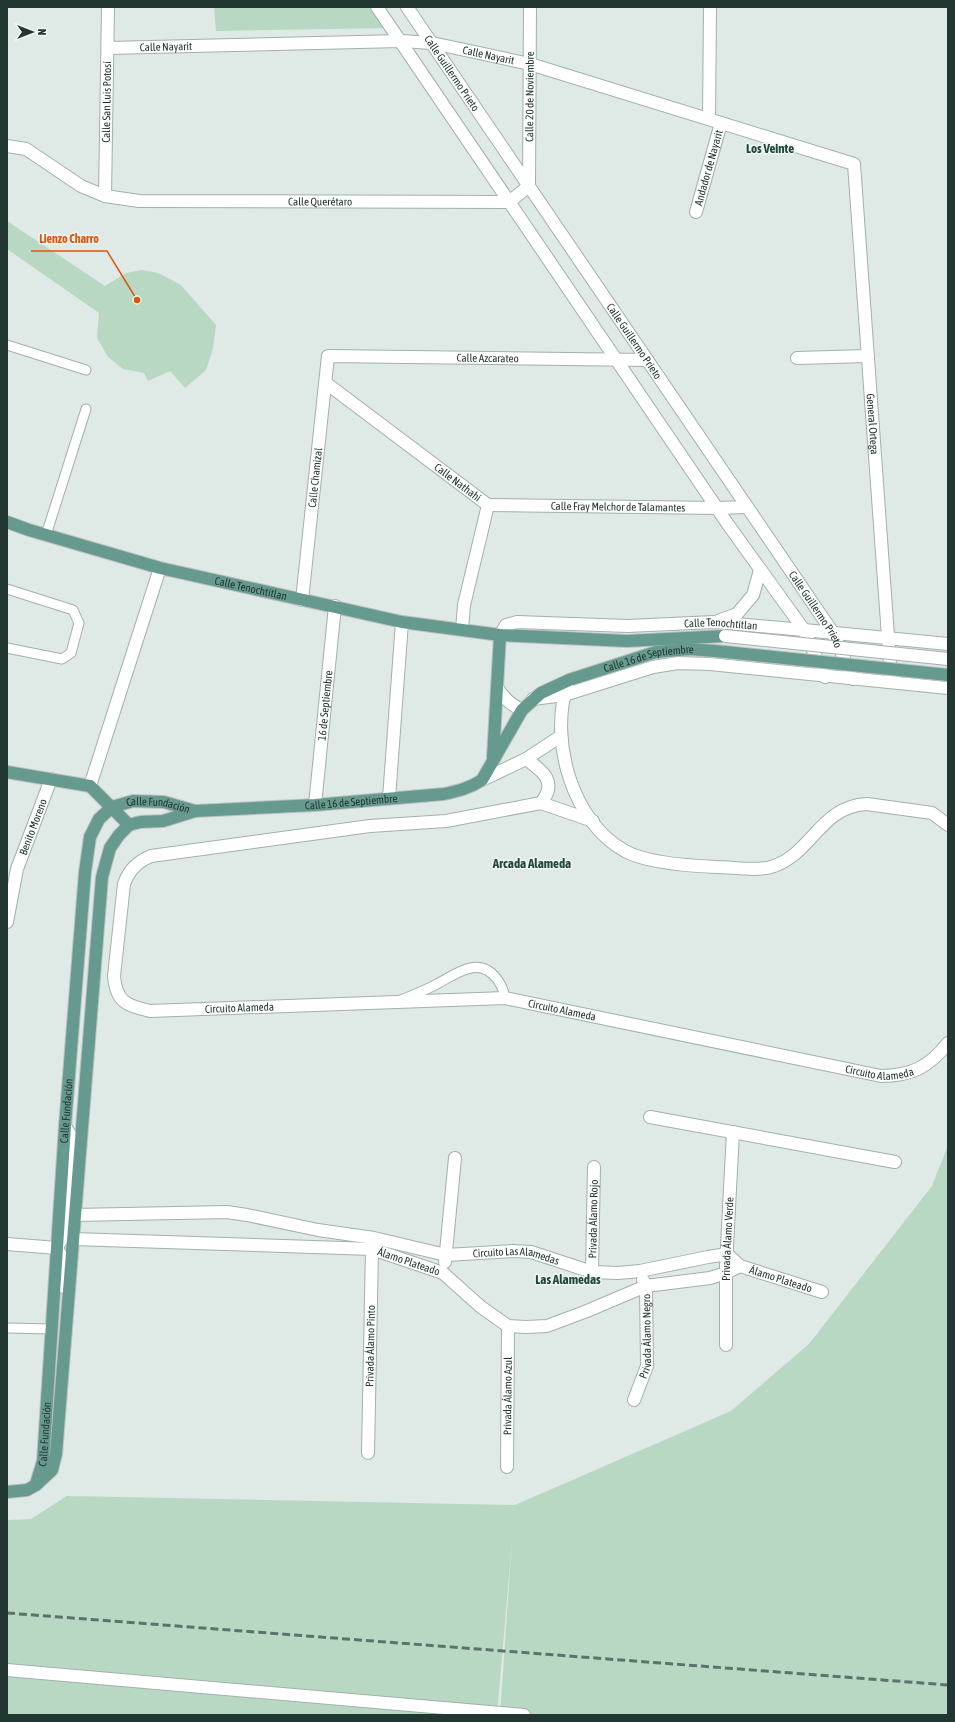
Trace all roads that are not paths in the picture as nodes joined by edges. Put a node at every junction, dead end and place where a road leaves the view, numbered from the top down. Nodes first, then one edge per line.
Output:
1 (108, 7) edge
2 (377, 7) edge
3 (407, 7) edge
4 (530, 7) edge
5 (710, 7) edge
6 (401, 41) junction
7 (432, 43) junction
8 (108, 48) junction
9 (530, 64) junction
10 (709, 119) junction
11 (722, 123) junction
12 (7, 146) edge
13 (854, 164) joint
14 (529, 186) junction
15 (105, 196) junction
16 (508, 202) junction
17 (696, 212) dead end
18 (7, 345) edge
19 (328, 356) joint
20 (868, 356) junction
21 (797, 358) dead end
22 (617, 360) junction
23 (647, 360) junction
24 (86, 370) dead end
25 (326, 383) junction
26 (86, 409) dead end
27 (488, 505) junction
28 (747, 507) junction
29 (718, 508) junction
30 (7, 522) edge
31 (46, 535) junction
32 (160, 568) junction
33 (760, 570) junction
34 (7, 589) edge
35 (302, 600) junction
36 (335, 606) junction
37 (402, 622) junction
38 (714, 622) junction
39 (462, 630) junction
40 (804, 630) junction
41 (833, 633) junction
42 (500, 635) junction
43 (725, 636) joint
44 (889, 639) junction
45 (948, 644) edge
46 (7, 648) edge
47 (948, 659) edge
48 (948, 675) edge
49 (825, 677) junction
50 (853, 679) junction
51 (569, 680) junction
52 (892, 683) junction
53 (497, 687) junction
54 (948, 688) edge
55 (564, 695) junction
56 (533, 699) junction
57 (522, 710) junction
58 (561, 736) junction
59 (526, 759) junction
60 (493, 760) junction
61 (7, 772) edge
62 (51, 779) junction
63 (482, 780) junction
64 (90, 786) junction
65 (389, 798) junction
66 (541, 803) junction
67 (316, 805) junction
68 (112, 807) junction
69 (195, 811) junction
70 (593, 821) junction
71 (129, 825) junction
72 (948, 825) edge
73 (7, 922) edge
74 (505, 998) junction
75 (399, 1001) junction
76 (948, 1043) edge
77 (650, 1117) dead end
78 (65, 1126) junction
79 (733, 1132) junction
80 (455, 1158) dead end
81 (895, 1162) dead end
82 (594, 1167) dead end
83 (72, 1219) junction
84 (73, 1239) junction
85 (7, 1244) edge
86 (373, 1244) junction
87 (57, 1248) junction
88 (727, 1254) junction
89 (446, 1255) junction
90 (740, 1266) junction
91 (640, 1271) junction
92 (592, 1272) junction
93 (443, 1273) junction
94 (726, 1273) junction
95 (646, 1286) junction
96 (822, 1292) dead end
97 (66, 1323) junction
98 (508, 1326) junction
99 (7, 1328) edge
100 (52, 1329) junction
101 (726, 1345) dead end
102 (634, 1400) dead end
103 (368, 1453) dead end
104 (507, 1467) dead end
105 (36, 1485) junction
106 (7, 1492) edge
107 (7, 1670) edge
108 (524, 1715) edge

1 - 8 street, Calle San Luis Potosí
2 - 6 street, Calle Guillermo Prieto
3 - 7 street, Calle Guillermo Prieto
4 - 9 street, Calle 20 de Noviembre
5 - 10 street
6 - 7 street, Calle Nayarit
6 - 8 street, Calle Nayarit
6 - 16 street, Calle Guillermo Prieto
7 - 9 street, Calle Nayarit
7 - 14 street, Calle Guillermo Prieto
8 - 15 street, Calle San Luis Potosí
9 - 10 street, Calle Nayarit
9 - 14 street, Calle 20 de Noviembre
10 - 11 street, Calle Nayarit
11 - 13 street, Calle Nayarit
11 - 17 street, Andador de Nayarit
12 - 15 street, Calle Querétaro
13 - 20 street, General Ortega
14 - 16 street
14 - 23 street, Calle Guillermo Prieto
15 - 16 street, Calle Querétaro
16 - 22 street, Calle Guillermo Prieto
18 - 24 lane
19 - 22 street, Calle Azcarateo
19 - 25 street, Calle Chamizal
20 - 21 street
20 - 44 street, General Ortega
22 - 23 street, Calle Azcarateo
22 - 29 street, Calle Guillermo Prieto
23 - 28 street, Calle Guillermo Prieto
25 - 27 street, Calle Nathahi
25 - 35 street, Calle Chamizal
26 - 31 lane
27 - 29 street, Calle Fray Melchor de Talamantes
27 - 39 street, Calle Nathahi
28 - 29 street, Calle Fray Melchor de Talamantes
28 - 41 street, Calle Guillermo Prieto
29 - 33 street, Calle Guillermo Prieto
30 - 31 main road, Calle Tenochtitlan
31 - 32 main road, Calle Tenochtitlan
32 - 35 main road, Calle Tenochtitlan
32 - 64 street
33 - 38 street
33 - 40 street, Calle Guillermo Prieto
34 - 46 lane
35 - 36 main road, Calle Tenochtitlan
36 - 37 main road, Calle Tenochtitlan
36 - 67 street, 16 de Septiembre
37 - 39 main road, Calle Tenochtitlan
37 - 65 street
38 - 40 street, Calle Tenochtitlan
38 - 42 street, Calle Tenochtitlan
39 - 42 main road, Calle Tenochtitlan
40 - 41 street, Calle Tenochtitlan
40 - 49 street, Calle Guillermo Prieto
41 - 44 street, Calle Tenochtitlan
41 - 50 street, Calle Guillermo Prieto
42 - 43 main road, Calle Tenochtitlan
42 - 53 main road, Calle 16 de Septiembre
43 - 47 street, Calle Tenochtitlan, bridge
44 - 45 street, Calle Tenochtitlan
44 - 52 street, General Ortega
48 - 51 main road, Calle 16 de Septiembre, bridge
49 - 50 street
49 - 55 street
50 - 52 street
51 - 55 street
51 - 56 main road, Calle 16 de Septiembre
52 - 54 street
53 - 57 street
53 - 60 main road, Calle 16 de Septiembre
55 - 56 street
55 - 58 street
56 - 57 main road, Calle 16 de Septiembre
57 - 60 main road, Calle 16 de Septiembre
58 - 59 street
58 - 70 street
59 - 63 street
59 - 66 street
60 - 63 main road, Calle 16 de Septiembre
61 - 62 main road
62 - 64 main road
62 - 73 street, Benito Moreno
63 - 65 main road, Calle 16 de Septiembre
64 - 68 main road
65 - 67 main road, Calle 16 de Septiembre
66 - 70 street, Circuito Alameda
66 - 75 street, Circuito Alameda
67 - 69 main road, Calle 16 de Septiembre
68 - 69 main road, Calle Fundación
68 - 71 main road
68 - 78 main road, Calle Fundación
69 - 71 main road, Calle Fundación
70 - 72 street
71 - 83 main road, Calle Fundación
74 - 75 street, Circuito Alameda
74 - 75 lane
74 - 76 street, Circuito Alameda
77 - 79 street
78 - 83 street
78 - 87 main road, Calle Fundación
79 - 81 street
79 - 88 street, Privada Álamo Verde
80 - 89 street
82 - 92 street, Privada Álamo Rojo
83 - 84 main road, Calle Fundación
83 - 86 street, Álamo Plateado
83 - 87 street
84 - 86 street, Álamo Plateado
84 - 97 main road, Calle Fundación
85 - 87 street
86 - 89 street, Álamo Plateado
86 - 93 street, Álamo Plateado
86 - 103 street, Privada Álamo Pinto
87 - 97 street
87 - 100 main road, Calle Fundación
88 - 90 street, Álamo Plateado
88 - 91 street, Circuito Las Alamedas
88 - 94 street, Privada Álamo Verde
89 - 92 street, Circuito Las Alamedas
89 - 93 street
90 - 94 street, Álamo Plateado
90 - 96 street, Álamo Plateado
91 - 92 street, Circuito Las Alamedas
91 - 95 street, Privada Álamo Negro
93 - 98 street, Álamo Plateado
94 - 95 street, Álamo Plateado
94 - 101 street, Privada Álamo Verde
95 - 98 street, Álamo Plateado
95 - 102 street, Privada Álamo Negro
97 - 105 main road, Calle Fundación
98 - 104 street, Privada Álamo Azul
99 - 100 lane
100 - 105 main road, Calle Fundación
105 - 106 main road
107 - 108 street

